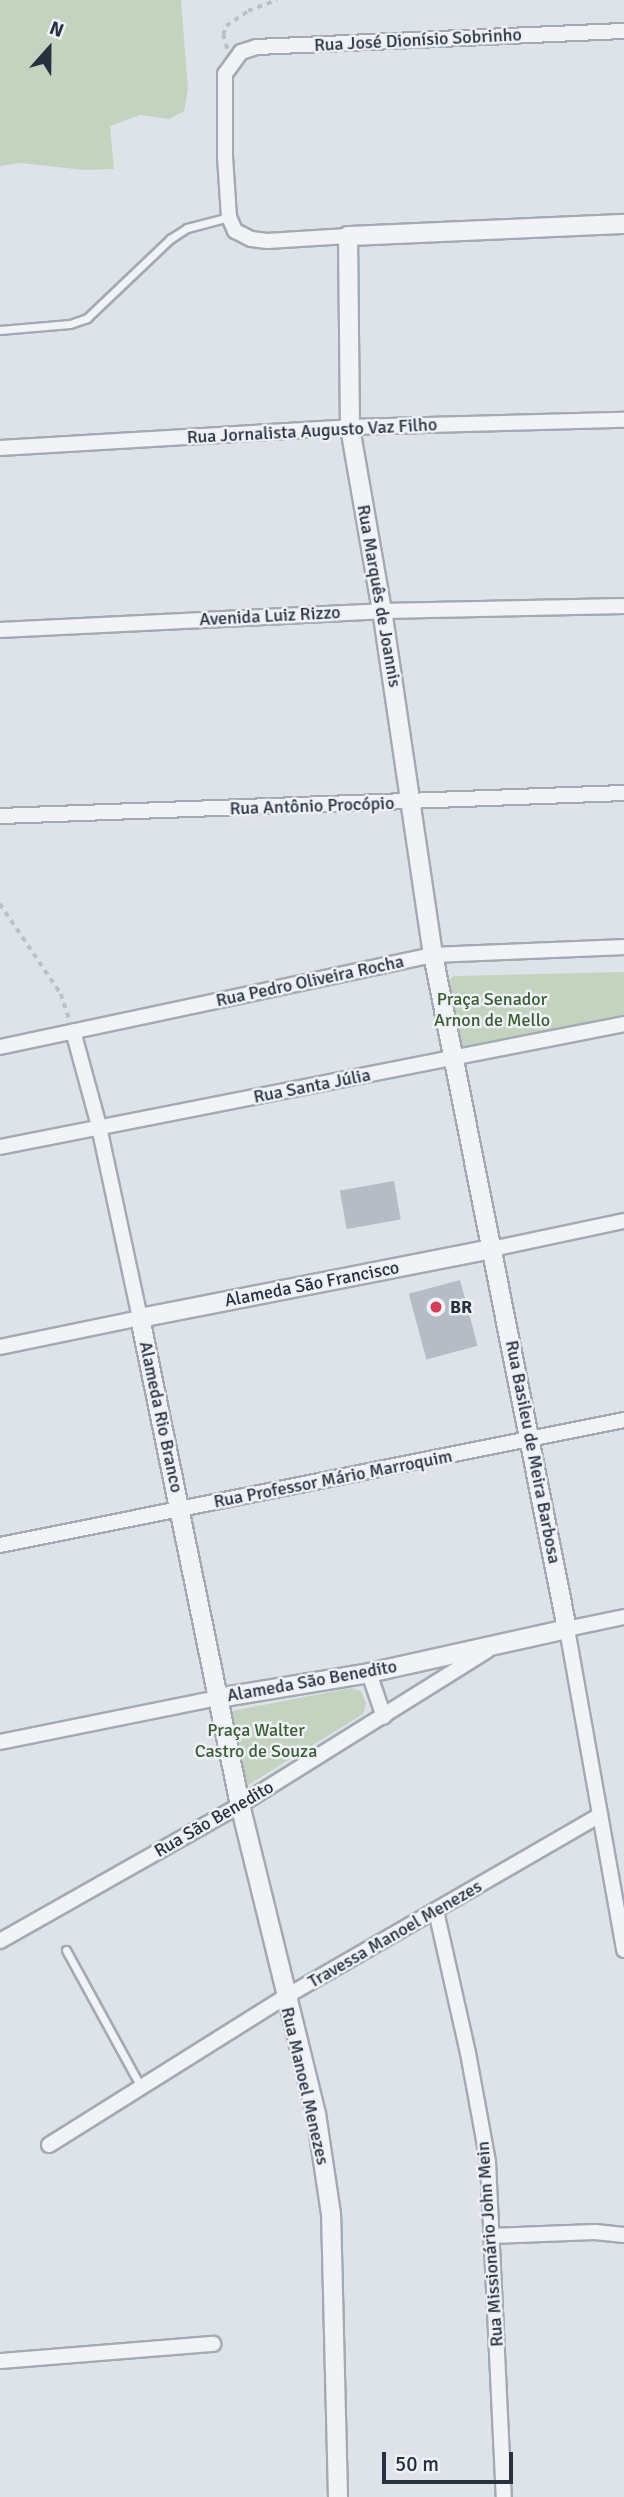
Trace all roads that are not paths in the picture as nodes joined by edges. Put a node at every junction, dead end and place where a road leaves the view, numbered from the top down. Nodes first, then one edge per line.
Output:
1 (624, 30) edge
2 (229, 218) junction
3 (624, 224) edge
4 (348, 236) junction
5 (0, 330) edge
6 (624, 420) edge
7 (350, 427) junction
8 (0, 448) edge
9 (624, 606) edge
10 (382, 611) junction
11 (0, 630) edge
12 (624, 793) edge
13 (412, 803) junction
14 (0, 816) edge
15 (624, 947) edge
16 (433, 956) junction
17 (624, 1024) edge
18 (73, 1031) junction
19 (0, 1047) edge
20 (454, 1059) junction
21 (99, 1126) junction
22 (0, 1147) edge
23 (624, 1221) edge
24 (492, 1249) junction
25 (140, 1318) junction
26 (0, 1347) edge
27 (624, 1420) edge
28 (531, 1440) junction
29 (180, 1508) junction
30 (0, 1545) edge
31 (624, 1617) edge
32 (567, 1629) junction
33 (495, 1645) junction
34 (369, 1673) junction
35 (218, 1698) junction
36 (384, 1717) junction
37 (0, 1742) edge
38 (240, 1805) junction
39 (600, 1815) junction
40 (436, 1911) junction
41 (0, 1941) edge
42 (66, 1950) dead end
43 (624, 1950) edge
44 (285, 1997) junction
45 (141, 2087) junction
46 (49, 2145) dead end
47 (624, 2235) edge
48 (491, 2236) junction
49 (213, 2344) dead end
50 (0, 2361) edge
51 (338, 2497) edge
52 (504, 2497) edge

1 - 2 street, Rua José Dionísio Sobrinho
2 - 4 street
2 - 5 lane
3 - 4 street
4 - 7 street, Rua Marquês de Joannis
6 - 7 street, Rua Jornalista Augusto Vaz Filho
7 - 8 street, Rua Jornalista Augusto Vaz Filho
7 - 10 street, Rua Marquês de Joannis
9 - 10 street, Avenida Luiz Rizzo
10 - 11 street, Avenida Luiz Rizzo
10 - 13 street, Rua Marquês de Joannis
12 - 13 street, Rua Antônio Procópio
13 - 14 street, Rua Antônio Procópio
13 - 16 street, Rua Marquês de Joannis
15 - 16 street, Rua Pedro Oliveira Rocha
16 - 18 street, Rua Pedro Oliveira Rocha
16 - 20 street, Rua Basileu de Meira Barbosa
17 - 20 street, Rua Santa Júlia
18 - 19 street, Rua Pedro Oliveira Rocha
18 - 21 street, Alameda Rio Branco
20 - 21 street, Rua Santa Júlia
20 - 24 street, Rua Basileu de Meira Barbosa
21 - 22 street, Rua Santa Júlia
21 - 25 street, Alameda Rio Branco
23 - 24 street, Alameda São Francisco
24 - 25 street, Alameda São Francisco
24 - 28 street, Rua Basileu de Meira Barbosa
25 - 26 street, Alameda São Francisco
25 - 29 street, Alameda Rio Branco
27 - 28 street, Rua Professor Mário Marroquim
28 - 29 street, Rua Professor Mário Marroquim
28 - 32 street, Rua Basileu de Meira Barbosa
29 - 30 street, Rua Professor Mário Marroquim
29 - 35 street, Alameda Rio Branco
31 - 32 street, Alameda São Benedito
32 - 33 street, Alameda São Benedito
32 - 39 street, Rua Basileu de Meira Barbosa
33 - 34 street, Alameda São Benedito
33 - 36 street, Rua São Benedito
34 - 35 street, Alameda São Benedito
34 - 36 street
35 - 37 street, Alameda São Benedito
35 - 38 street, Alameda Rio Branco
36 - 38 street, Rua São Benedito
38 - 41 street, Rua São Benedito
38 - 44 street, Rua Manoel Menezes
39 - 40 street, Travessa Manoel Menezes
39 - 43 street, Rua Basileu de Meira Barbosa
40 - 44 street, Travessa Manoel Menezes
40 - 48 street, Rua Missionário John Mein
42 - 45 lane
44 - 45 street, Travessa Manoel Menezes
44 - 51 street, Rua Manoel Menezes
45 - 46 street, Travessa Manoel Menezes
47 - 48 street
48 - 52 street, Rua Missionário John Mein
49 - 50 street

